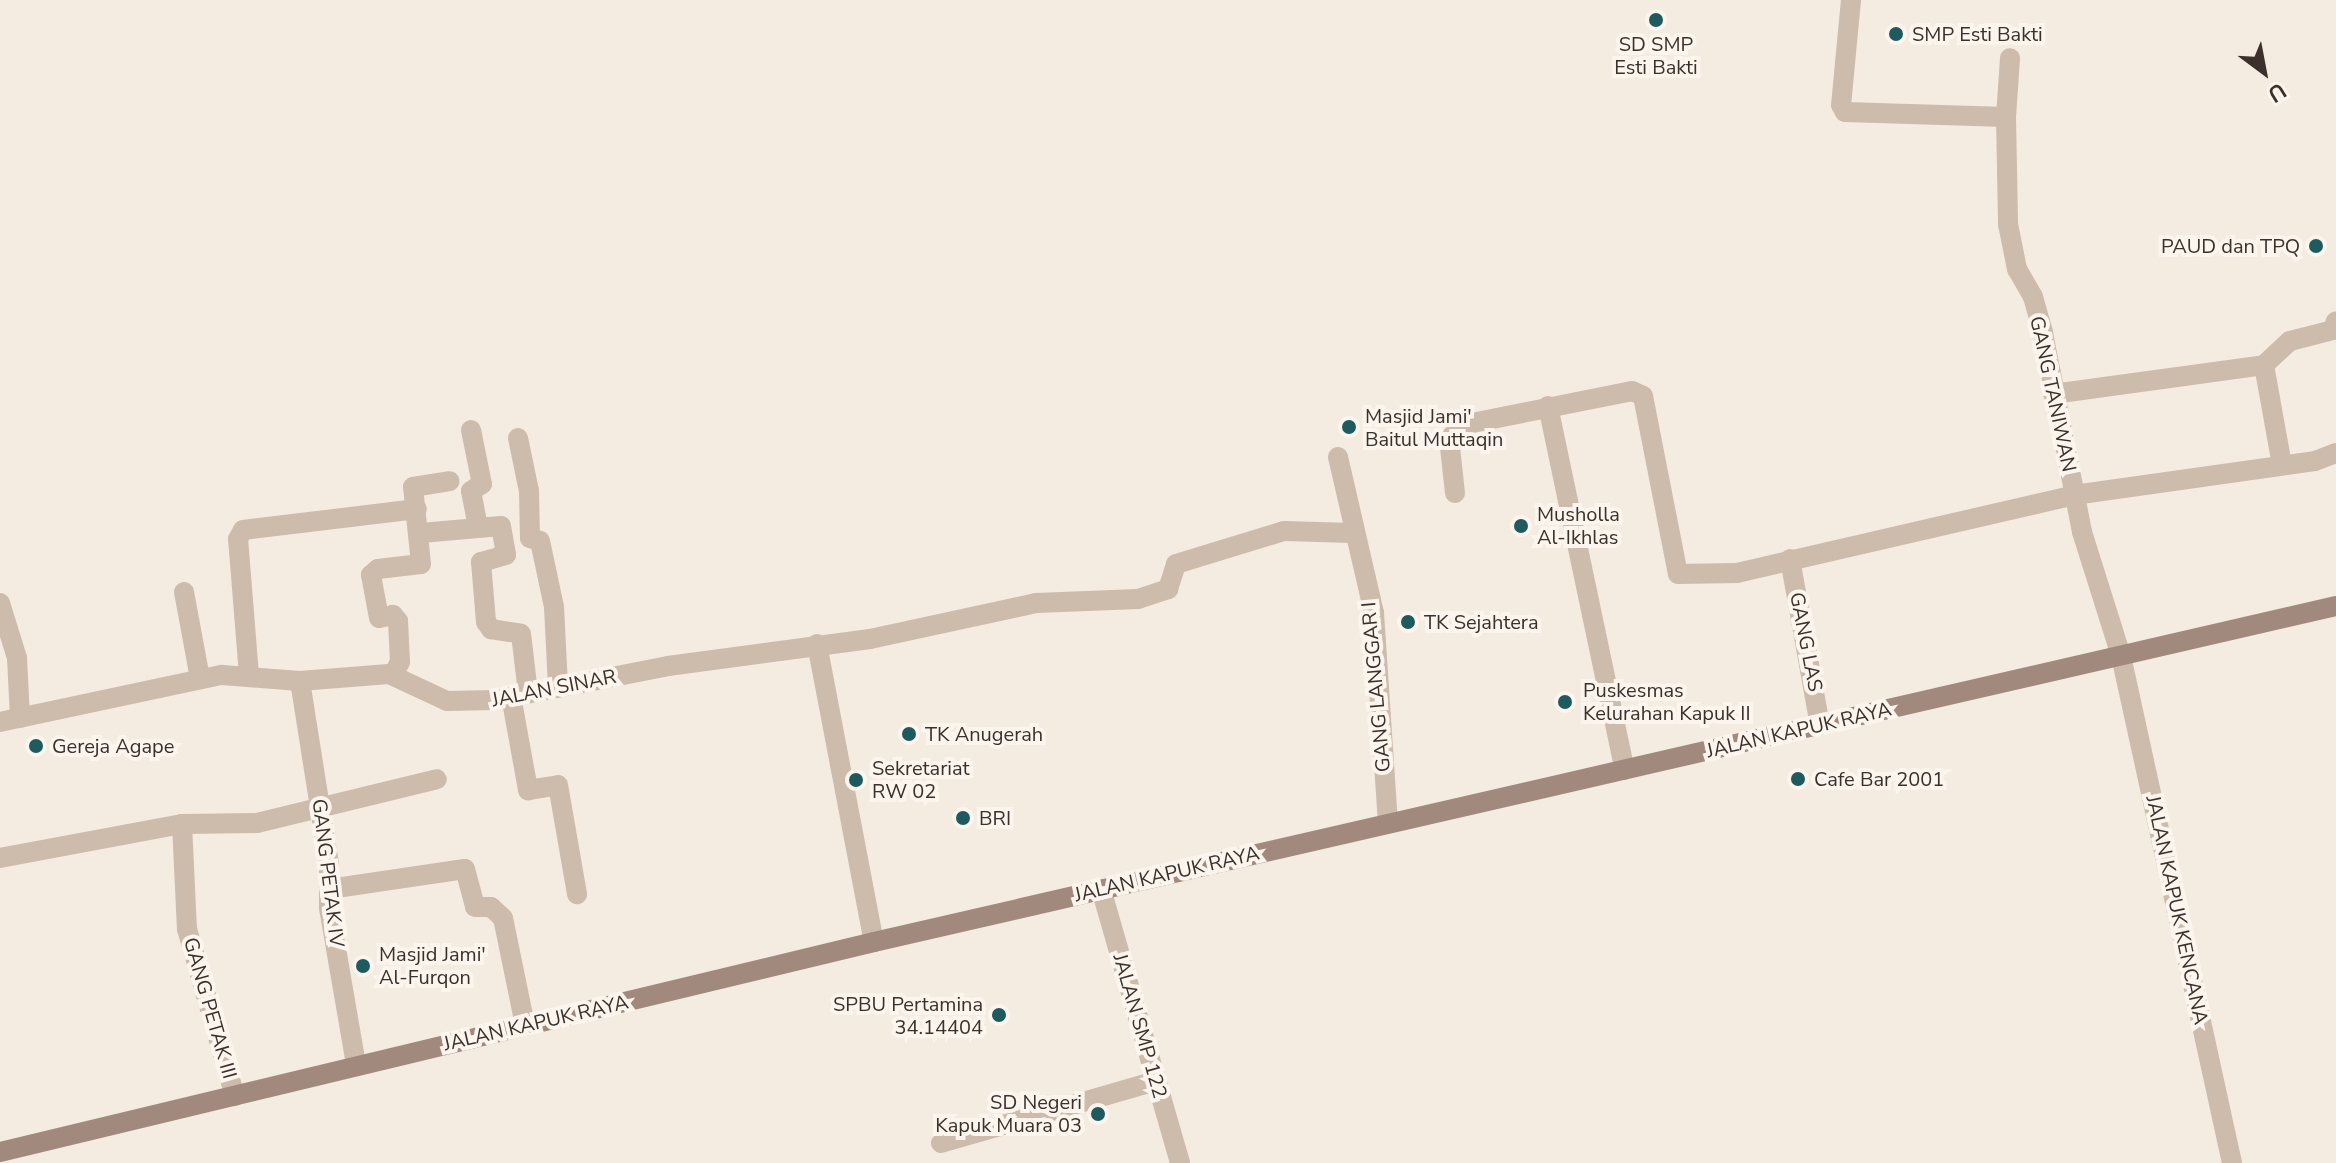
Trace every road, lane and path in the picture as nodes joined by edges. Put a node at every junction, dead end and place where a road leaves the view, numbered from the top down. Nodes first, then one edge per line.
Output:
1 (1851, 0) edge
2 (2010, 58) dead end
3 (2006, 117) junction
4 (2336, 321) edge
5 (2264, 365) junction
6 (2053, 394) junction
7 (1548, 406) junction
8 (471, 430) dead end
9 (518, 438) dead end
10 (2336, 453) edge
11 (1338, 457) dead end
12 (2282, 465) junction
13 (450, 481) dead end
14 (1455, 493) dead end
15 (2074, 495) junction
16 (417, 509) junction
17 (478, 526) junction
18 (421, 533) junction
19 (1352, 533) junction
20 (1790, 559) junction
21 (184, 592) dead end
22 (0, 603) edge
23 (2336, 606) edge
24 (817, 644) junction
25 (2121, 656) junction
26 (249, 675) junction
27 (393, 675) junction
28 (200, 678) junction
29 (300, 681) junction
30 (558, 687) junction
31 (520, 695) junction
32 (10, 720) edge
33 (1820, 725) junction
34 (1625, 770) junction
35 (437, 779) dead end
36 (320, 805) junction
37 (182, 824) junction
38 (1388, 824) junction
39 (0, 858) edge
40 (332, 884) junction
41 (1101, 889) junction
42 (577, 894) dead end
43 (874, 942) junction
44 (525, 1025) junction
45 (356, 1065) junction
46 (1156, 1081) junction
47 (235, 1096) junction
48 (941, 1143) dead end
49 (0, 1152) edge
50 (1180, 1163) edge
51 (2232, 1163) edge

1 - 3 street
2 - 3 street, GANG TANIWAN
3 - 6 street, GANG TANIWAN
4 - 5 street
5 - 6 street
5 - 12 street
6 - 15 street, GANG TANIWAN
7 - 14 street
7 - 20 street
7 - 34 street
8 - 17 street
9 - 30 street
10 - 12 street
11 - 19 street, GANG LANGGAR I
12 - 15 street
13 - 16 street
15 - 20 street
15 - 25 street, GANG TANIWAN
16 - 18 street
16 - 26 street
17 - 18 street
17 - 31 street
18 - 27 street
19 - 24 street, JALAN SINAR
19 - 38 street, GANG LANGGAR I
20 - 33 street, GANG LAS
21 - 28 street
22 - 32 street
23 - 25 main road, JALAN KAPUK RAYA
24 - 30 street, JALAN SINAR
24 - 43 street
25 - 33 main road, JALAN KAPUK RAYA
25 - 51 street, JALAN KAPUK KENCANA
26 - 28 street, JALAN SINAR
26 - 29 street, JALAN SINAR
27 - 29 street, JALAN SINAR
27 - 31 street, JALAN SINAR
28 - 32 street, JALAN SINAR
29 - 36 street, GANG PETAK IV
30 - 31 street, JALAN SINAR
31 - 42 street
33 - 34 main road, JALAN KAPUK RAYA
34 - 38 main road, JALAN KAPUK RAYA
35 - 36 street
36 - 37 street
36 - 40 street, GANG PETAK IV
37 - 39 street
37 - 47 street, GANG PETAK III
38 - 41 main road, JALAN KAPUK RAYA
40 - 44 street
40 - 45 street, GANG PETAK IV
41 - 43 main road, JALAN KAPUK RAYA
41 - 46 street, JALAN SMP 122
43 - 44 main road, JALAN KAPUK RAYA
44 - 45 main road, JALAN KAPUK RAYA
45 - 47 main road, JALAN KAPUK RAYA
46 - 48 street
46 - 50 street, JALAN SMP 122
47 - 49 main road, JALAN KAPUK RAYA

